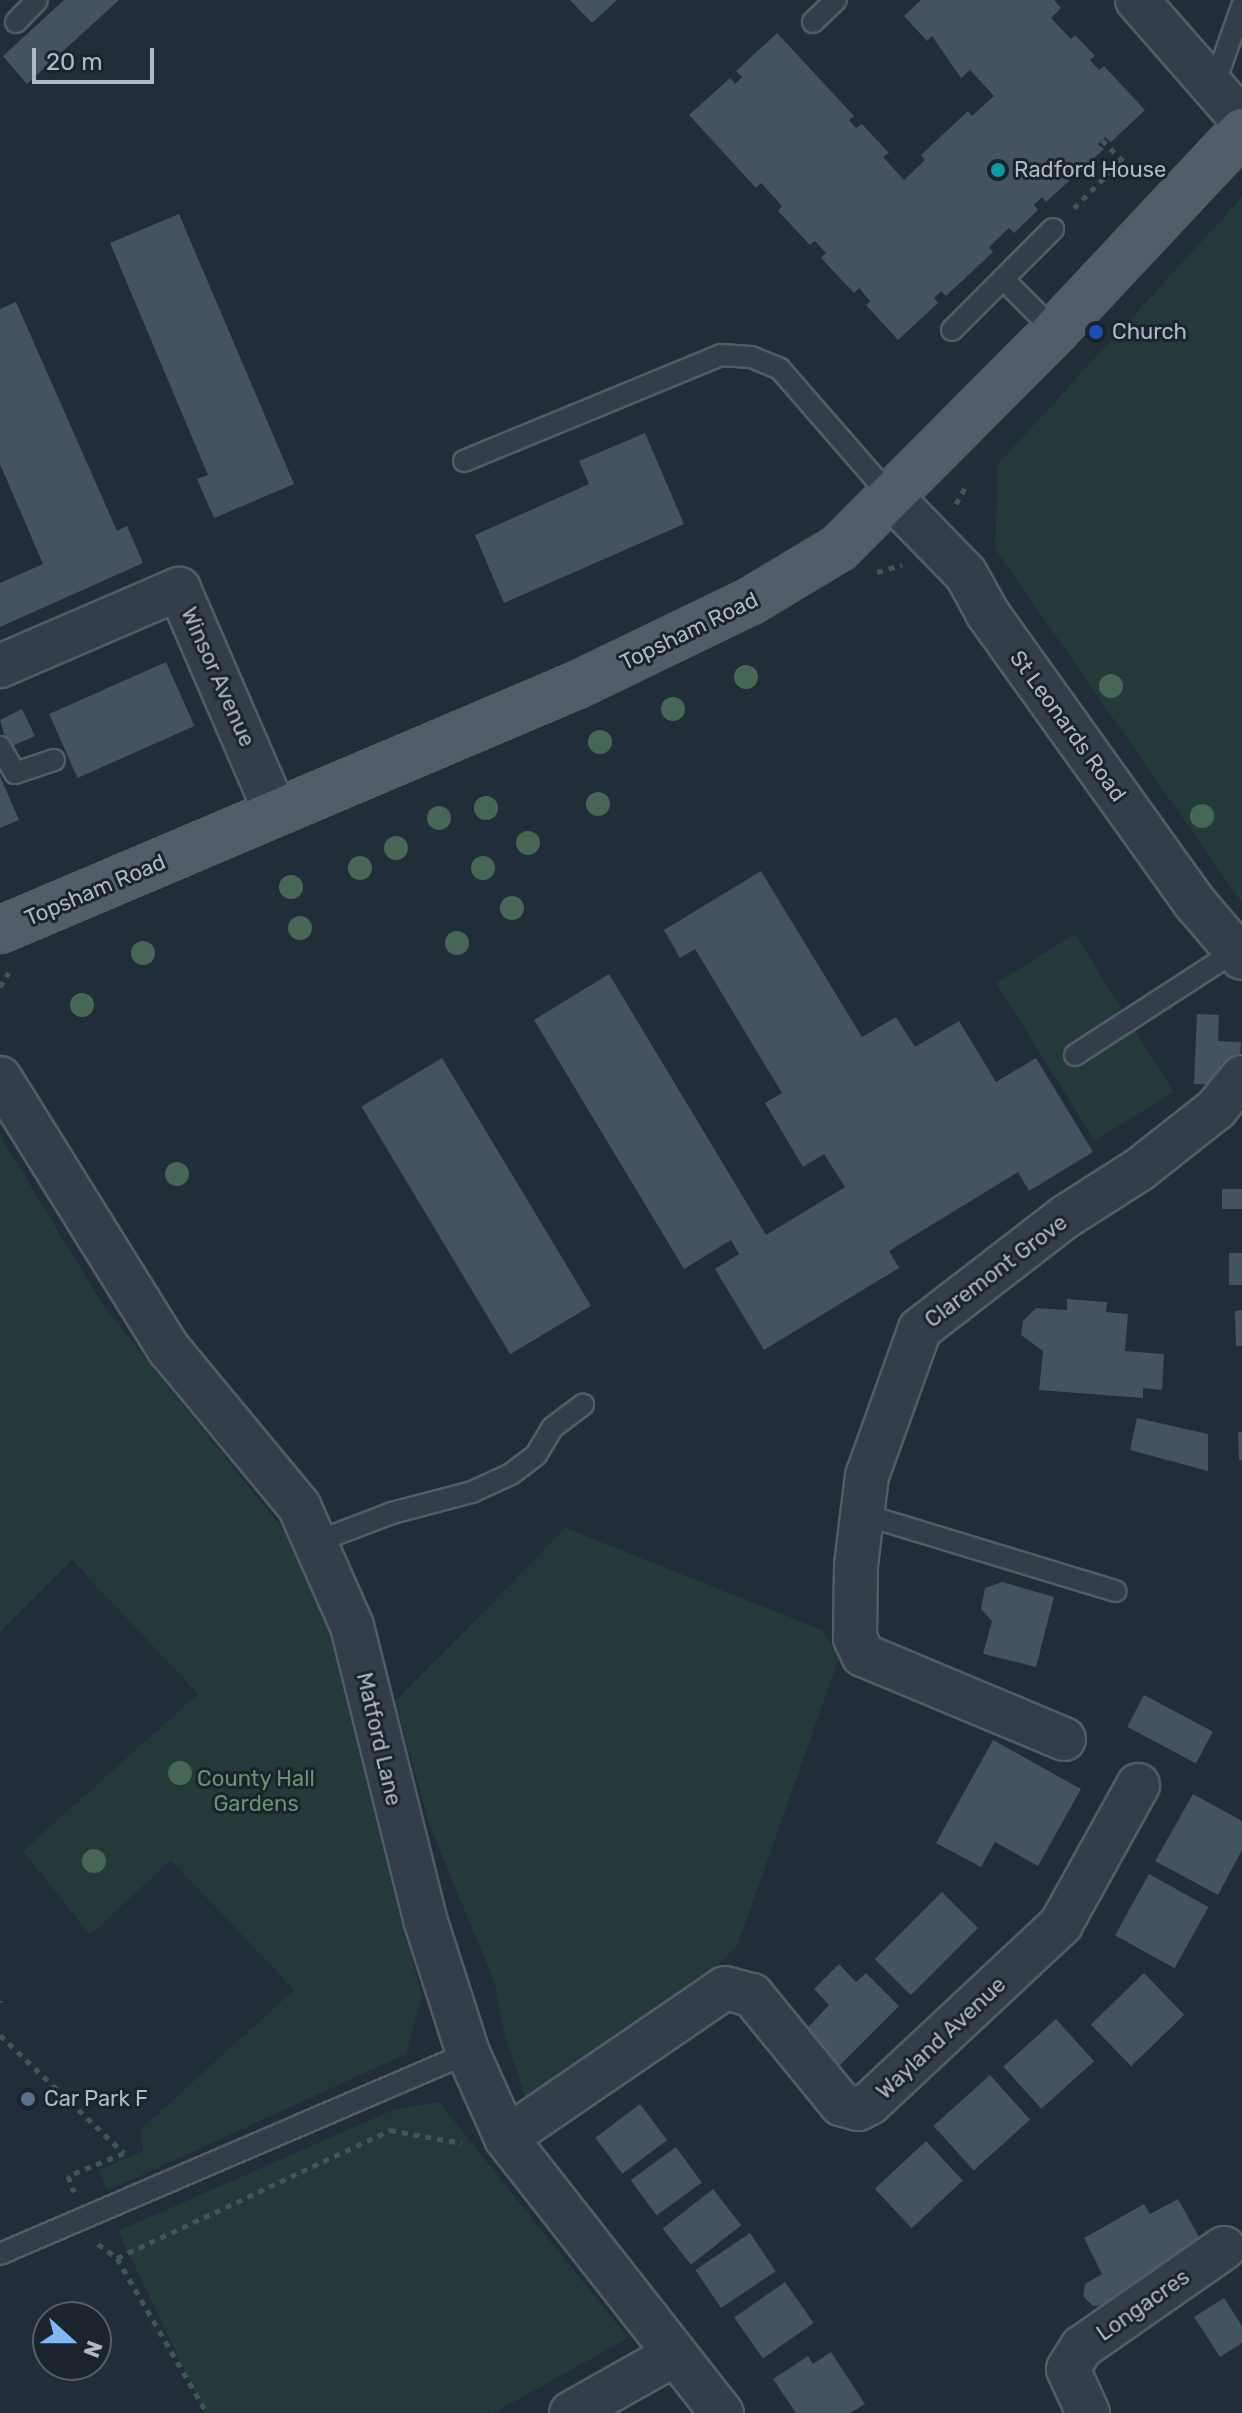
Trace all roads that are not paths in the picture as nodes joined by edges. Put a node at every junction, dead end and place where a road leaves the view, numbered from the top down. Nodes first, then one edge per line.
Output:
1 (37, 0) edge
2 (836, 0) edge
3 (1137, 0) edge
4 (1242, 6) edge
5 (16, 22) dead end
6 (813, 22) dead end
7 (1213, 88) junction
8 (1242, 120) edge
9 (1242, 131) edge
10 (1053, 229) road end
11 (1003, 279) junction
12 (952, 330) dead end
13 (1055, 331) junction
14 (464, 461) dead end
15 (892, 498) junction
16 (0, 666) edge
17 (0, 747) edge
18 (54, 760) dead end
19 (276, 813) junction
20 (0, 930) edge
21 (1239, 955) edge
22 (1075, 1055) dead end
23 (1242, 1077) edge
24 (0, 1078) edge
25 (583, 1405) dead end
26 (862, 1514) junction
27 (316, 1542) junction
28 (1116, 1591) dead end
29 (1064, 1739) dead end
30 (1138, 1785) dead end
31 (468, 2053) junction
32 (486, 2141) junction
33 (1224, 2248) dead end
34 (0, 2254) edge
35 (672, 2356) junction
36 (571, 2413) edge
37 (722, 2413) edge
38 (1088, 2413) edge

1 - 5 lane
2 - 6 lane
3 - 7 street
4 - 7 lane
7 - 8 street
9 - 13 main road, Topsham Road
10 - 11 lane
11 - 12 lane
11 - 13 lane
13 - 15 main road, Topsham Road
14 - 15 lane
15 - 19 main road, Topsham Road
15 - 21 street, St Leonards Road
16 - 19 street, Winsor Avenue
17 - 18 lane
19 - 20 main road, Topsham Road
21 - 22 lane
23 - 26 street, Claremont Grove
24 - 27 street, Matford Lane
25 - 27 lane
26 - 28 lane
26 - 29 street, Claremont Grove
27 - 31 street, Matford Lane
30 - 32 street, Wayland Avenue
31 - 32 street, Matford Lane
31 - 34 lane
32 - 35 street, Matford Lane
33 - 38 street, Longacres
35 - 36 street
35 - 37 street, Matford Lane

